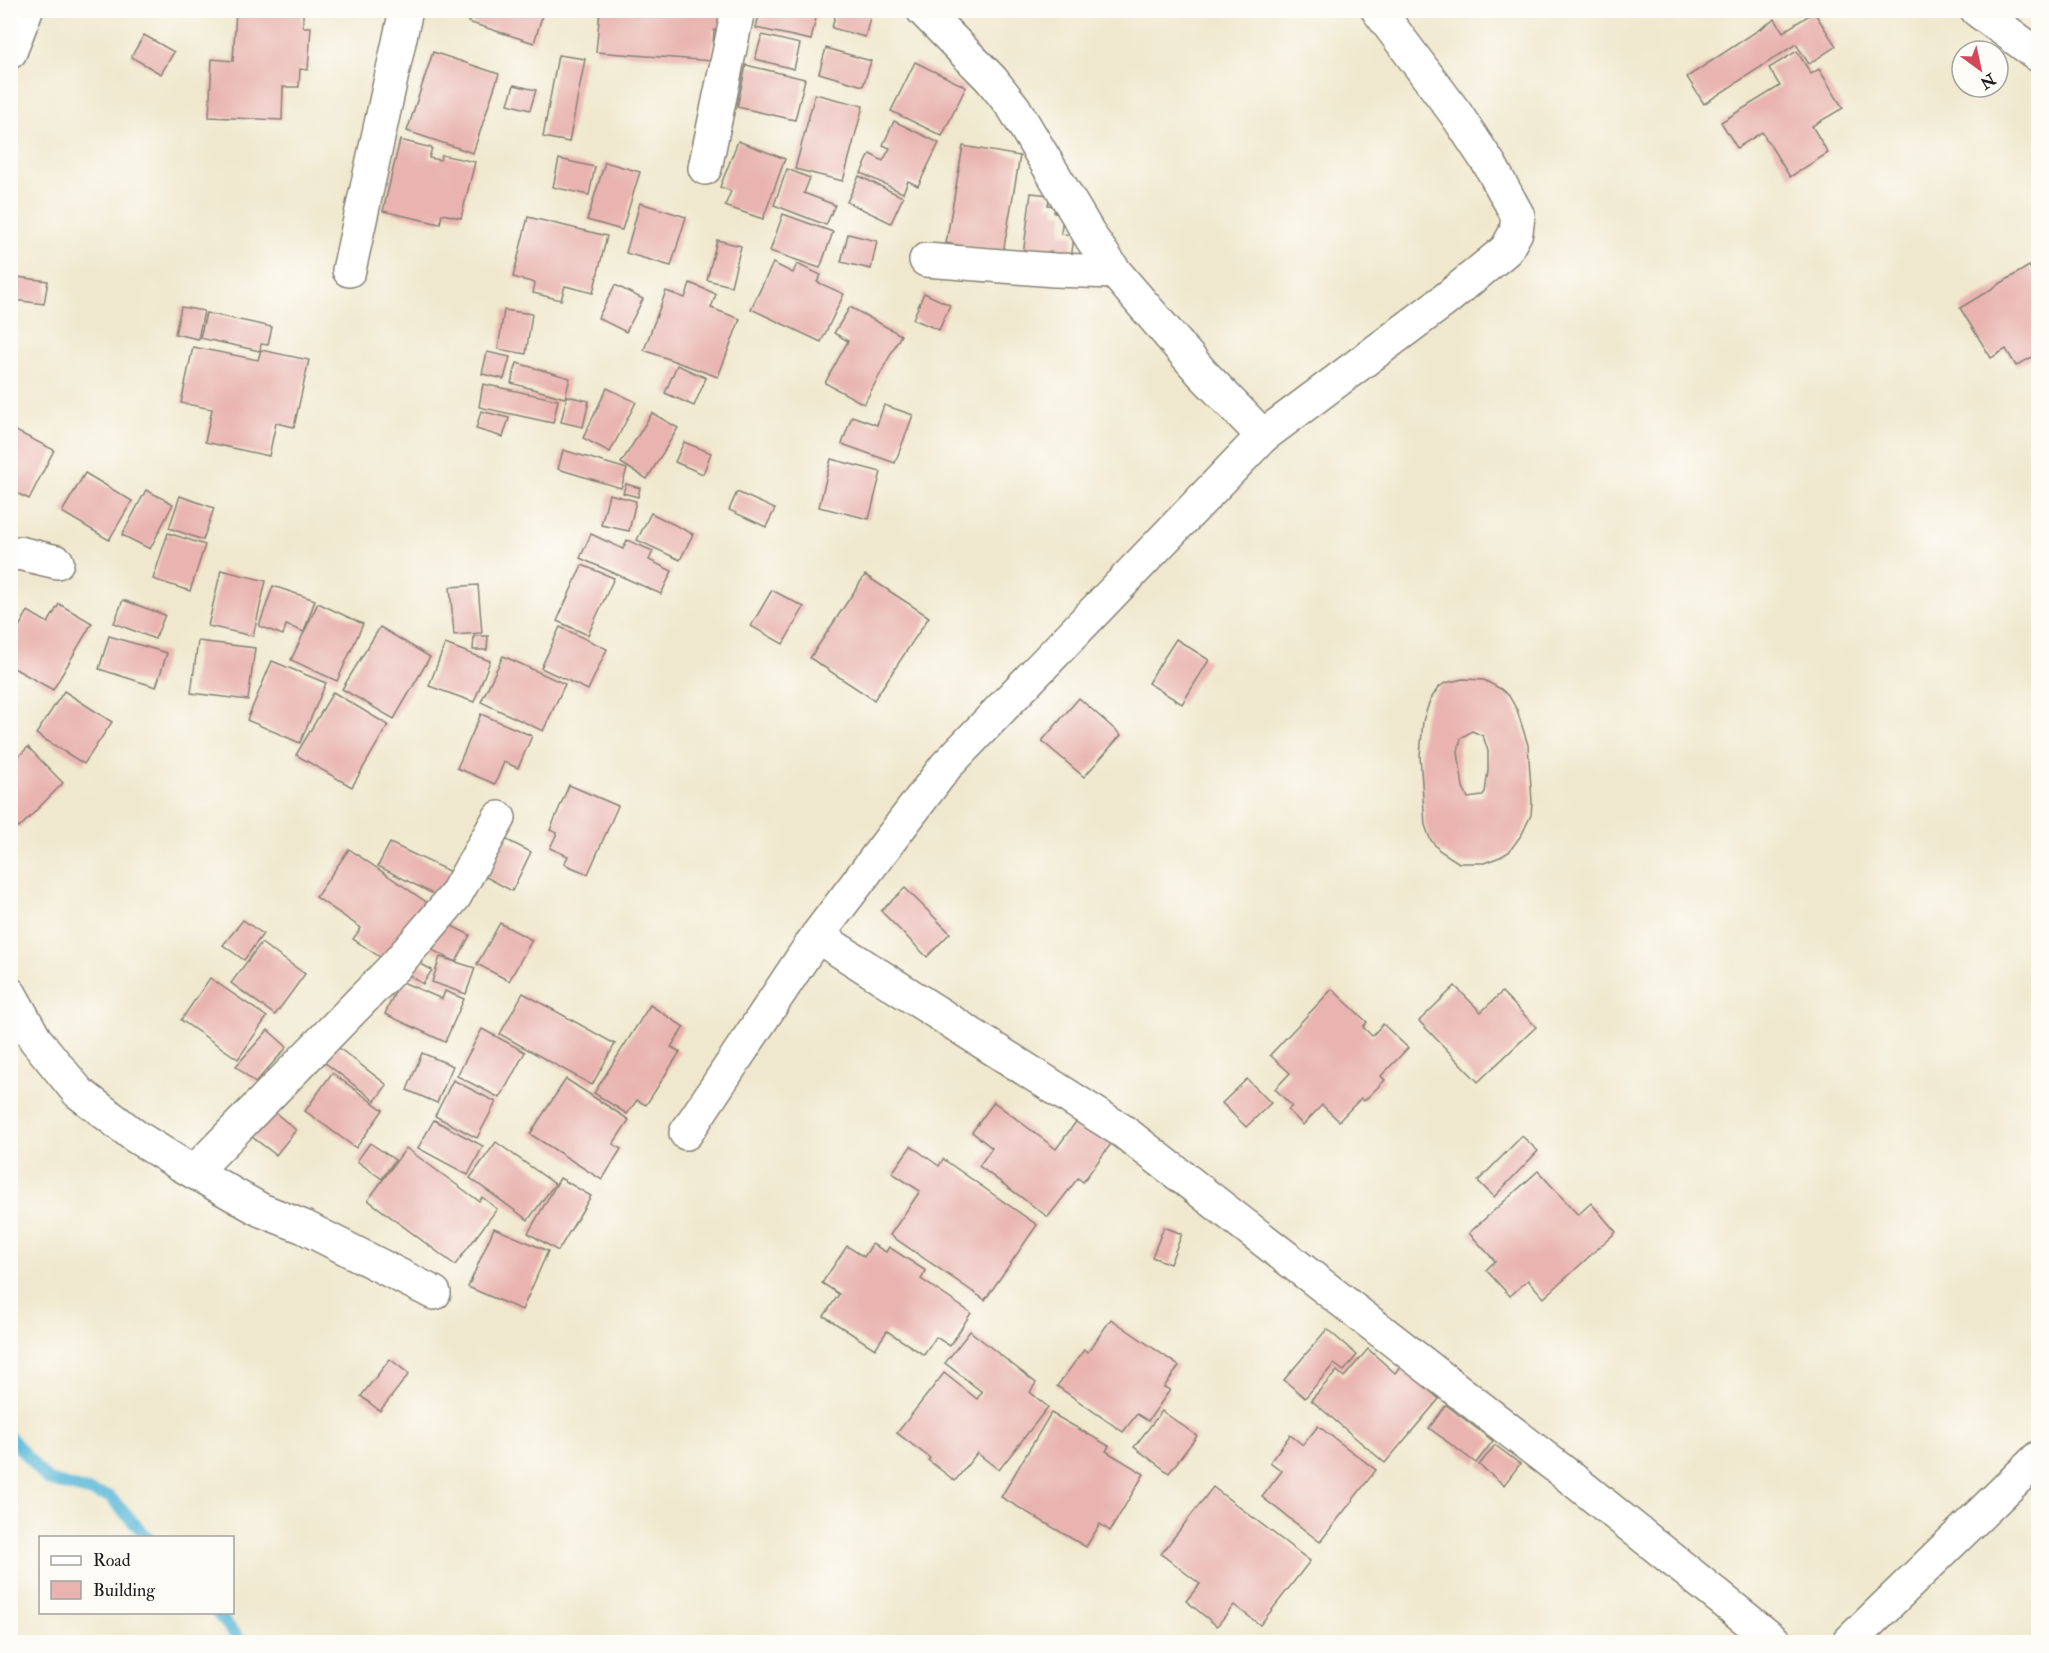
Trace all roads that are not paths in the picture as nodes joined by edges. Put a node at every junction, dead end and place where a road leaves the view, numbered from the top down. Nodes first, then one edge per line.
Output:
1 (26, 10) edge
2 (406, 10) edge
3 (738, 10) edge
4 (923, 10) edge
5 (1378, 10) edge
6 (1977, 10) edge
7 (10, 52) edge
8 (2038, 56) edge
9 (705, 168) dead end
10 (926, 260) dead end
11 (348, 270) dead end
12 (1115, 272) junction
13 (1263, 436) junction
14 (10, 555) edge
15 (57, 562) dead end
16 (499, 818) dead end
17 (817, 936) junction
18 (10, 994) edge
19 (686, 1133) dead end
20 (194, 1172) junction
21 (434, 1293) dead end
22 (2038, 1458) edge
23 (1775, 1642) edge
24 (1849, 1642) edge

1 - 7 street
2 - 11 street
3 - 9 street
4 - 12 street
5 - 13 street
6 - 8 street
10 - 12 street
12 - 13 street
13 - 17 street
14 - 15 street
16 - 20 street
17 - 19 street
17 - 23 street
18 - 20 street
20 - 21 street
22 - 24 street

